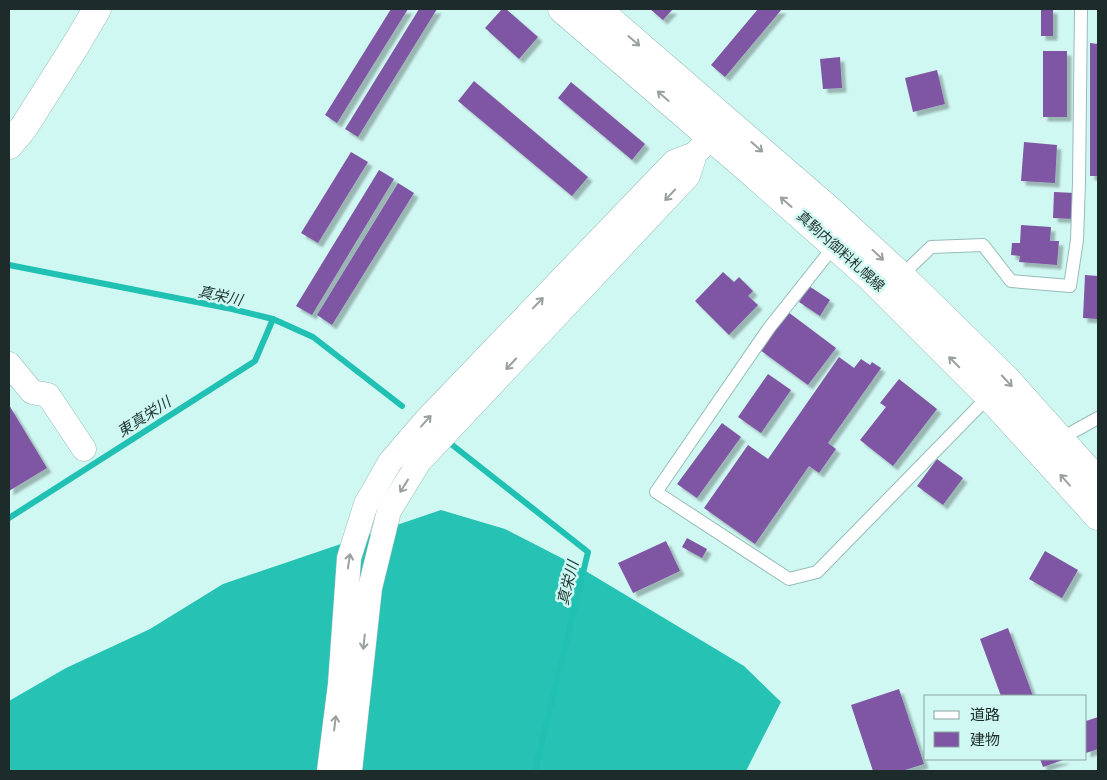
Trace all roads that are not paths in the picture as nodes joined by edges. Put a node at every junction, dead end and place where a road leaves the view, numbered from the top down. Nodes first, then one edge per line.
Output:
1 (97, 9) edge
2 (562, 9) edge
3 (597, 9) edge
4 (1081, 9) edge
5 (710, 137) junction
6 (9, 146) edge
7 (835, 244) junction
8 (901, 276) junction
9 (9, 364) edge
10 (989, 396) junction
11 (1098, 418) edge
12 (1060, 440) junction
13 (84, 449) dead end
14 (1098, 482) edge
15 (1098, 516) edge
16 (329, 771) edge
17 (350, 771) edge

1 - 6 main road
5 -> 2 main road, 真駒内御料札幌線
3 -> 5 main road, 真駒内御料札幌線
4 - 8 lane
7 -> 5 main road, 真駒内御料札幌線
5 -> 8 main road, 真駒内御料札幌線
16 -> 5 street
5 -> 17 street
10 -> 7 main road, 真駒内御料札幌線
7 - 10 lane
8 -> 12 main road, 真駒内御料札幌線
9 - 13 street
15 -> 10 main road, 真駒内御料札幌線
11 - 12 lane
12 - 14 main road, 真駒内御料札幌線

